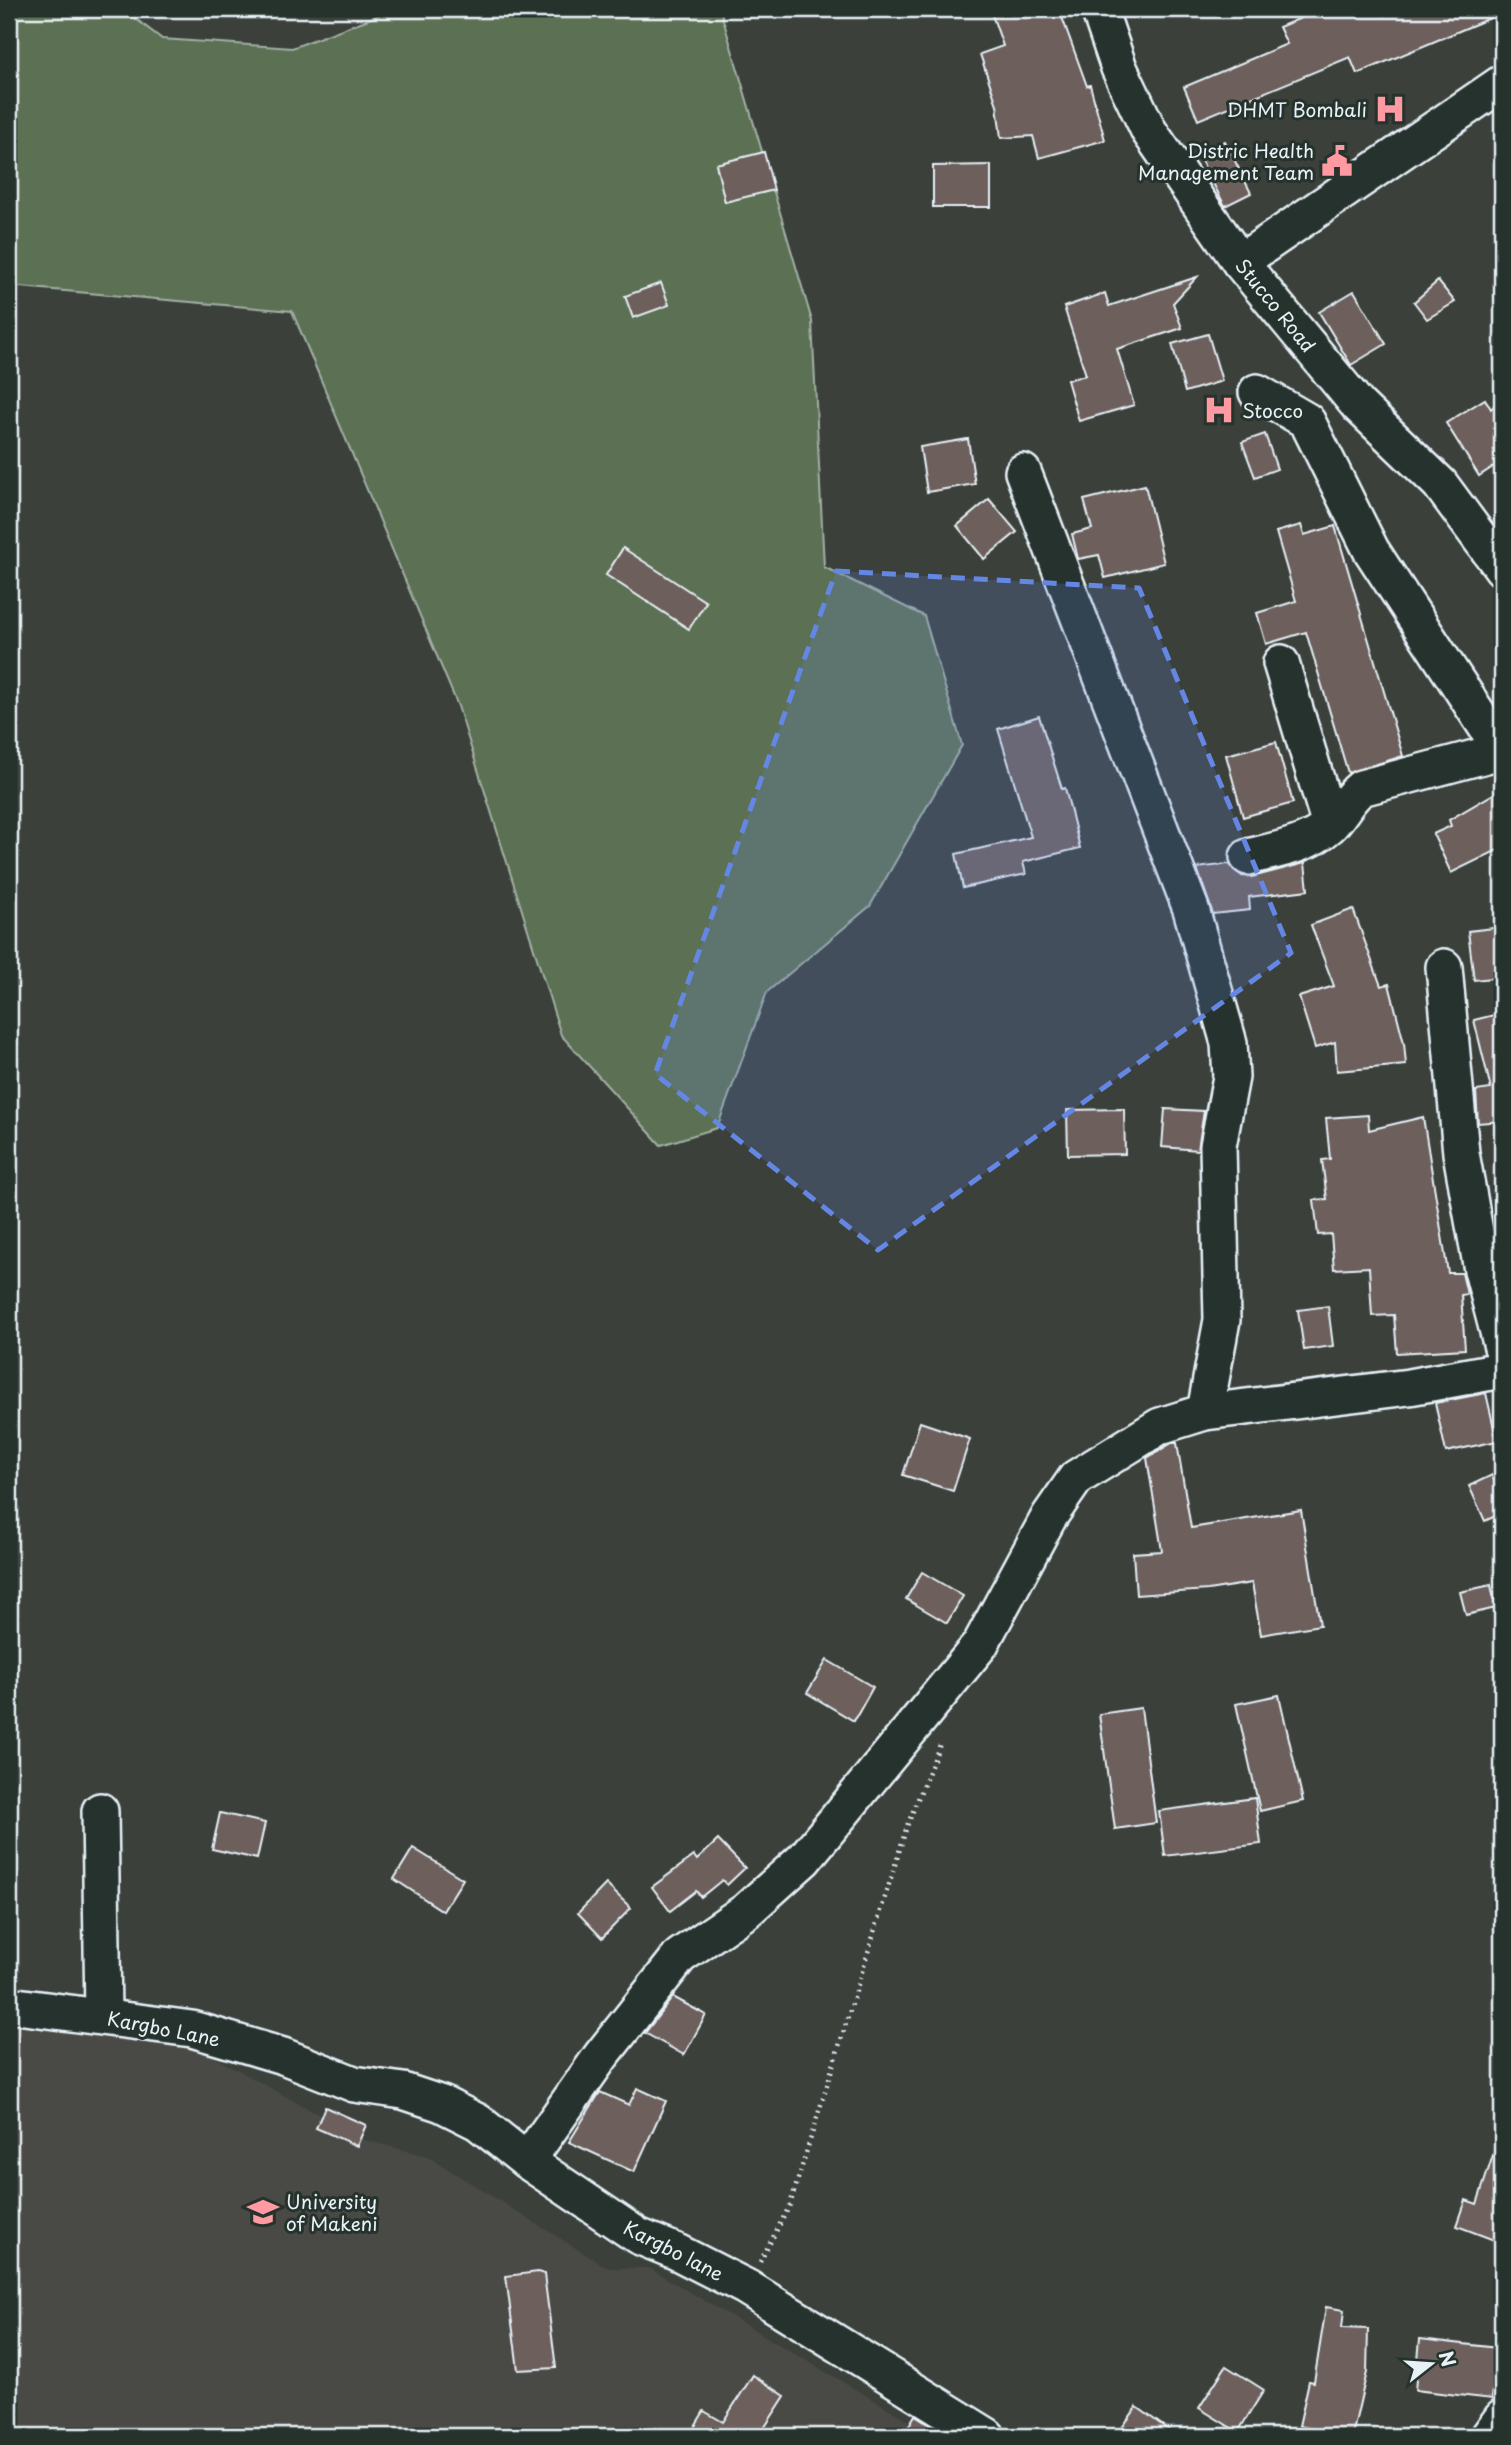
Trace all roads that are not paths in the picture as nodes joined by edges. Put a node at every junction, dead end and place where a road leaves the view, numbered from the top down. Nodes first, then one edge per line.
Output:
1 (1099, 9) edge
2 (1502, 83) edge
3 (1240, 262) junction
4 (1257, 393) dead end
5 (1023, 471) dead end
6 (1502, 568) edge
7 (1281, 663) dead end
8 (1502, 751) edge
9 (1330, 825) junction
10 (1248, 857) dead end
11 (1444, 967) dead end
12 (1502, 1347) edge
13 (1502, 1370) edge
14 (1205, 1412) junction
15 (100, 1811) dead end
16 (9, 2005) edge
17 (103, 2015) junction
18 (354, 2084) joint
19 (527, 2161) junction
20 (1502, 2418) edge
21 (987, 2436) edge
22 (1489, 2436) edge

1 - 3 street, Stucco Road
2 - 3 street
3 - 6 street, Stucco Road
4 - 8 street
5 - 14 street
7 - 9 street
8 - 9 street
9 - 10 street
11 - 12 street
13 - 14 street
14 - 19 street
15 - 17 street
16 - 17 street, Kargbo Lane
17 - 18 street, Kargbo Lane
18 - 19 street, Kargbo lane
19 - 21 street, Kargbo lane
20 - 22 street

